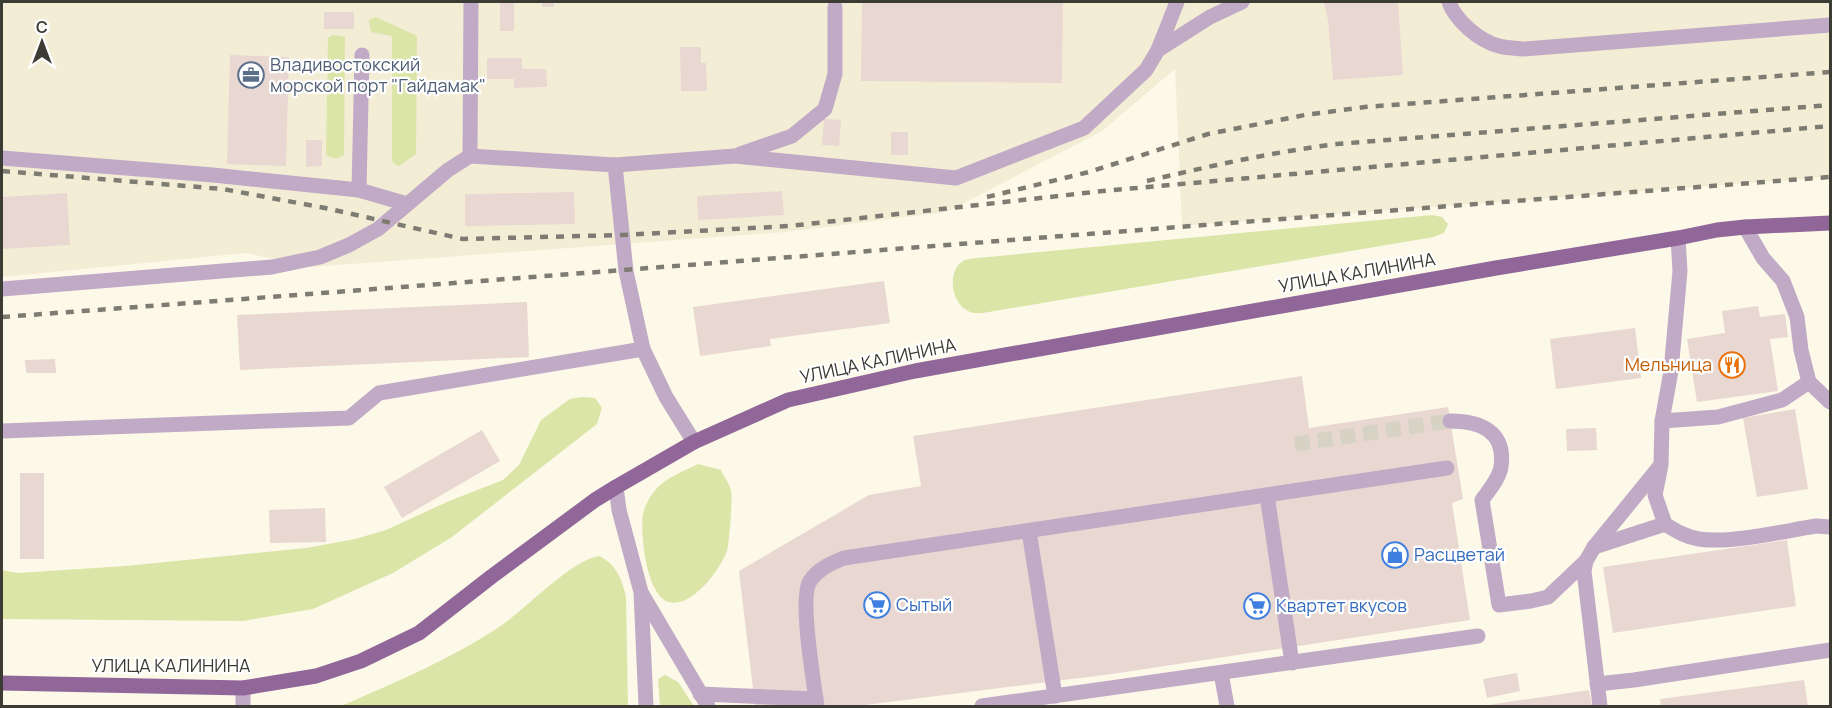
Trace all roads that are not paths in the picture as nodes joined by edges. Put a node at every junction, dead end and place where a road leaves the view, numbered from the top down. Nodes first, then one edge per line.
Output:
1 (471, 2) edge
2 (1178, 2) edge
3 (1242, 2) edge
4 (1449, 2) edge
5 (835, 7) dead end
6 (1830, 26) edge
7 (1158, 50) junction
8 (362, 55) dead end
9 (470, 156) junction
10 (735, 156) junction
11 (2, 158) edge
12 (615, 165) junction
13 (359, 190) junction
14 (407, 204) junction
15 (1830, 223) edge
16 (1745, 227) junction
17 (1678, 238) junction
18 (2, 289) edge
19 (643, 349) junction
20 (1809, 382) junction
21 (1830, 402) edge
22 (1450, 421) tunnel mouth
23 (1662, 421) junction
24 (2, 431) edge
25 (694, 442) junction
26 (1661, 465) junction
27 (1447, 468) dead end
28 (616, 487) junction
29 (1267, 495) junction
30 (1665, 524) junction
31 (1823, 526) edge
32 (1029, 531) junction
33 (1830, 539) edge
34 (1590, 554) junction
35 (641, 592) junction
36 (1478, 636) dead end
37 (1830, 650) edge
38 (1292, 663) junction
39 (1221, 672) junction
40 (2, 683) edge
41 (1597, 684) junction
42 (243, 688) junction
43 (1055, 696) junction
44 (704, 700) edge
45 (817, 703) edge
46 (243, 706) edge
47 (646, 706) edge
48 (982, 706) edge
49 (1227, 706) edge
50 (1600, 706) edge

1 - 9 street
2 - 7 street
3 - 7 street
4 - 6 street
5 - 10 street
7 - 10 street
8 - 13 street
9 - 12 street
9 - 14 street
10 - 12 street
11 - 13 street
12 - 19 street
13 - 14 street
14 - 18 street
15 - 16 main road, УЛИЦА КАЛИНИНА
16 - 17 main road, УЛИЦА КАЛИНИНА
16 - 20 street
17 - 23 street
17 - 25 main road, УЛИЦА КАЛИНИНА
19 - 24 street
19 - 25 street
20 - 21 street
20 - 23 street
22 - 34 street
23 - 26 street
25 - 28 main road, УЛИЦА КАЛИНИНА
26 - 30 street
26 - 34 street
27 - 29 street
28 - 35 street
28 - 42 main road, УЛИЦА КАЛИНИНА
29 - 32 street
29 - 38 street
30 - 31 street
30 - 34 street
31 - 33 street
32 - 43 street
32 - 45 street
34 - 41 street
35 - 44 street
35 - 47 street
36 - 38 street
37 - 41 street
38 - 39 street
39 - 43 street
39 - 49 street
40 - 42 main road, УЛИЦА КАЛИНИНА
41 - 50 street
42 - 46 street
43 - 48 street
44 - 45 street

